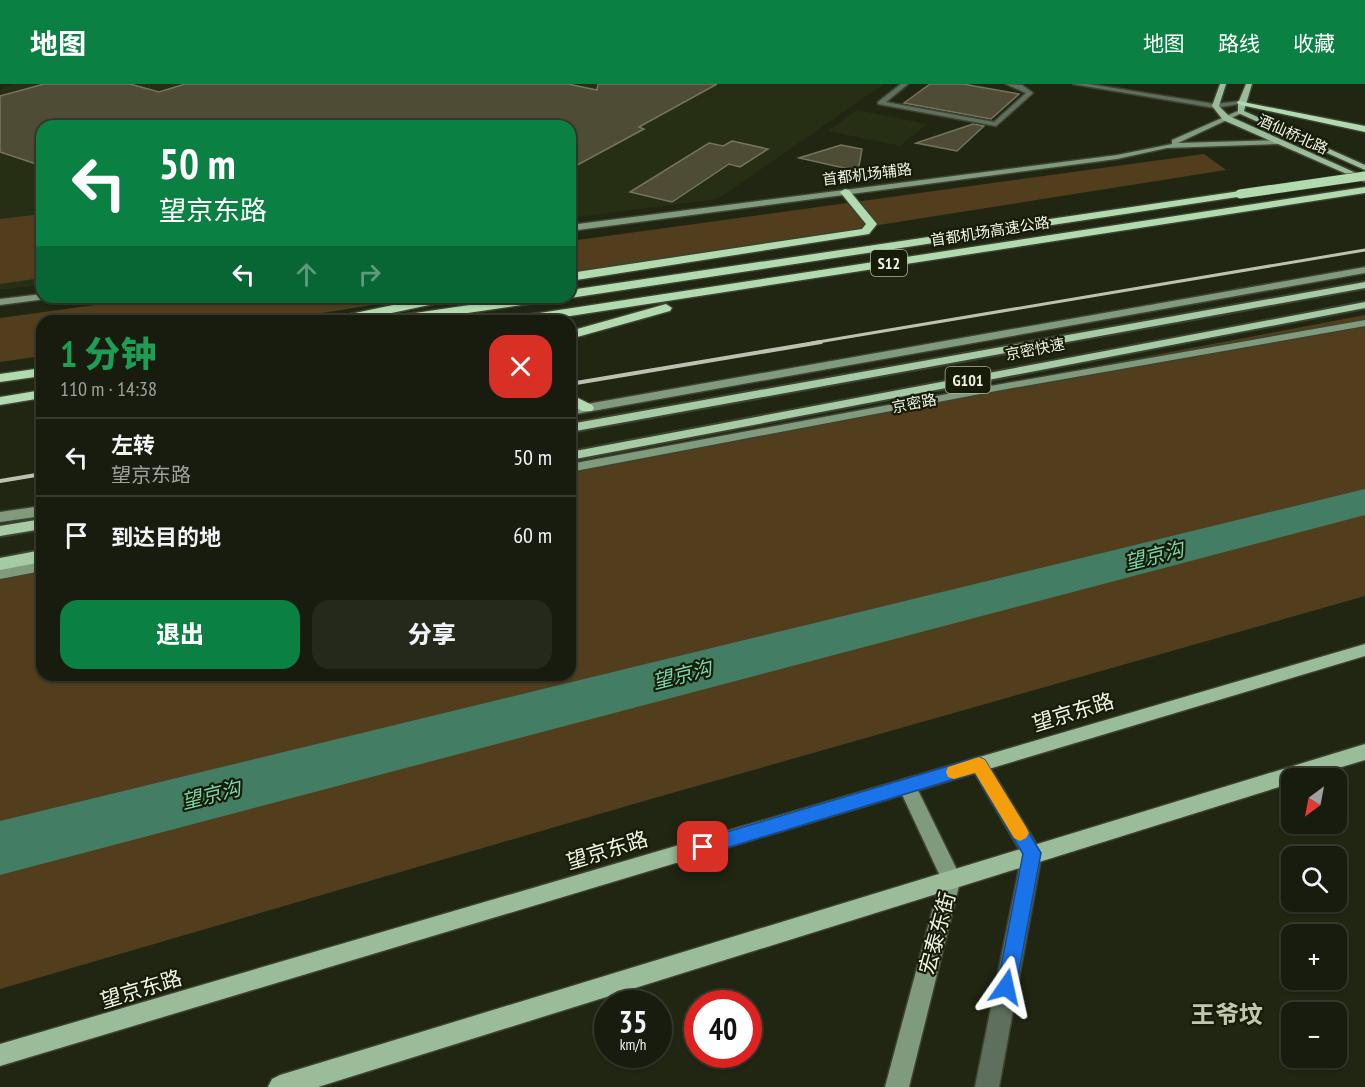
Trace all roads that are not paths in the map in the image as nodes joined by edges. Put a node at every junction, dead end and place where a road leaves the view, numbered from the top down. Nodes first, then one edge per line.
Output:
1 (905, 84) edge
2 (1009, 84) edge
3 (1076, 84) edge
4 (1101, 84) edge
5 (1223, 84) edge
6 (1249, 84) edge
7 (1214, 104) junction
8 (1240, 108) junction
9 (1226, 118) junction
10 (1365, 129) edge
11 (1277, 142) junction
12 (1167, 146) junction
13 (1365, 168) edge
14 (1365, 176) edge
15 (1365, 180) edge
16 (1365, 190) edge
17 (845, 192) junction
18 (576, 227) edge
19 (1365, 270) edge
20 (811, 274) junction
21 (576, 277) edge
22 (1365, 285) edge
23 (576, 293) edge
24 (36, 298) edge
25 (0, 302) edge
26 (420, 303) edge
27 (509, 303) edge
28 (1365, 305) edge
29 (364, 315) edge
30 (428, 315) edge
31 (551, 315) edge
32 (1365, 323) edge
33 (576, 333) edge
34 (36, 373) edge
35 (0, 378) edge
36 (36, 395) edge
37 (0, 401) edge
38 (576, 402) edge
39 (587, 408) junction
40 (576, 410) edge
41 (576, 427) edge
42 (576, 455) edge
43 (576, 467) edge
44 (36, 512) edge
45 (0, 517) edge
46 (36, 525) edge
47 (0, 531) edge
48 (36, 557) edge
49 (0, 564) edge
50 (36, 567) edge
51 (0, 574) edge
52 (1365, 650) edge
53 (1365, 752) edge
54 (979, 765) junction
55 (907, 786) junction
56 (1032, 853) junction
57 (951, 878) junction
58 (0, 1055) edge
59 (280, 1087) edge
60 (897, 1087) edge
61 (987, 1087) edge

1 - 2 street
3 - 7 street
4 - 7 street
5 - 7 main road
6 - 8 main road
7 - 8 street
7 - 9 main road, 酒仙桥北路
8 - 9 main road
8 - 10 highway
8 - 13 main road, 酒仙桥北路
9 - 11 main road, 酒仙桥北路
9 - 12 main road
11 - 12 main road
11 - 15 main road, 酒仙桥北路
12 - 17 main road, 首都机场辅路
14 - 23 highway, 首都机场高速公路 / S12, bridge
16 - 20 highway, 首都机场高速公路 / S12
17 - 18 main road, 首都机场辅路
17 - 21 highway
19 - 39 main road, G101
20 - 31 highway, 首都机场高速公路 / S12
20 - 33 highway
22 - 41 highway, 京密快速 / G101
24 - 25 main road
26 - 29 highway
27 - 30 highway
28 - 42 highway, 京密快速 / G101
32 - 43 main road, 京密路 / G101
34 - 35 highway
36 - 37 highway
38 - 39 highway
39 - 40 main road, G101
44 - 45 main road
46 - 47 highway
48 - 49 highway
50 - 51 main road
52 - 54 main road, 望京东路
53 - 56 main road
54 - 55 main road, 望京东路
54 - 56 street
55 - 57 main road, 宏泰东街
55 - 58 main road, 望京东路
56 - 57 main road
56 - 61 street
57 - 59 main road
57 - 60 main road, 宏泰东街

